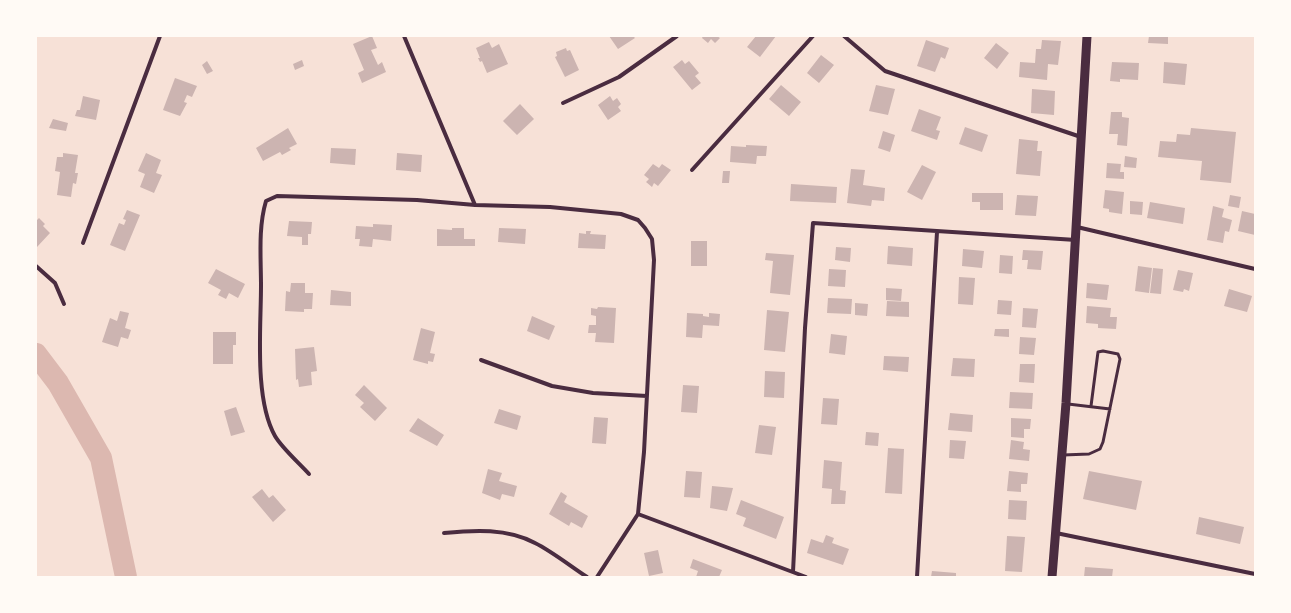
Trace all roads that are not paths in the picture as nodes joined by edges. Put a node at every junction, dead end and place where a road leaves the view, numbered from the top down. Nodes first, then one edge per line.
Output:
1 (160, 36) edge
2 (404, 36) edge
3 (677, 36) edge
4 (813, 36) edge
5 (844, 36) edge
6 (1087, 36) edge
7 (564, 103) dead end
8 (1081, 137) junction
9 (692, 170) dead end
10 (475, 205) junction
11 (1077, 227) junction
12 (937, 232) junction
13 (1076, 240) junction
14 (83, 244) dead end
15 (36, 266) edge
16 (1255, 269) edge
17 (64, 304) dead end
18 (481, 360) dead end
19 (646, 396) junction
20 (1066, 403) junction
21 (1091, 406) junction
22 (1110, 409) junction
23 (1061, 455) junction
24 (309, 474) dead end
25 (638, 514) junction
26 (1054, 532) junction
27 (444, 533) dead end
28 (793, 572) junction
29 (1255, 574) edge
30 (587, 577) edge
31 (597, 577) edge
32 (806, 577) edge
33 (917, 577) edge
34 (1052, 577) edge

1 - 14 street
2 - 10 street
3 - 7 street
4 - 9 street
5 - 8 street
6 - 8 main road
8 - 11 main road
10 - 19 street
10 - 24 street
11 - 13 main road
11 - 16 street
12 - 13 street
12 - 28 street
12 - 33 street
13 - 20 main road
15 - 17 street
18 - 19 street
19 - 25 street
20 - 21 lane
20 - 23 main road
21 - 22 lane
21 - 22 lane
22 - 23 lane
23 - 26 main road
25 - 28 street
25 - 31 street
26 - 29 street
26 - 34 main road
27 - 30 street
28 - 32 street

